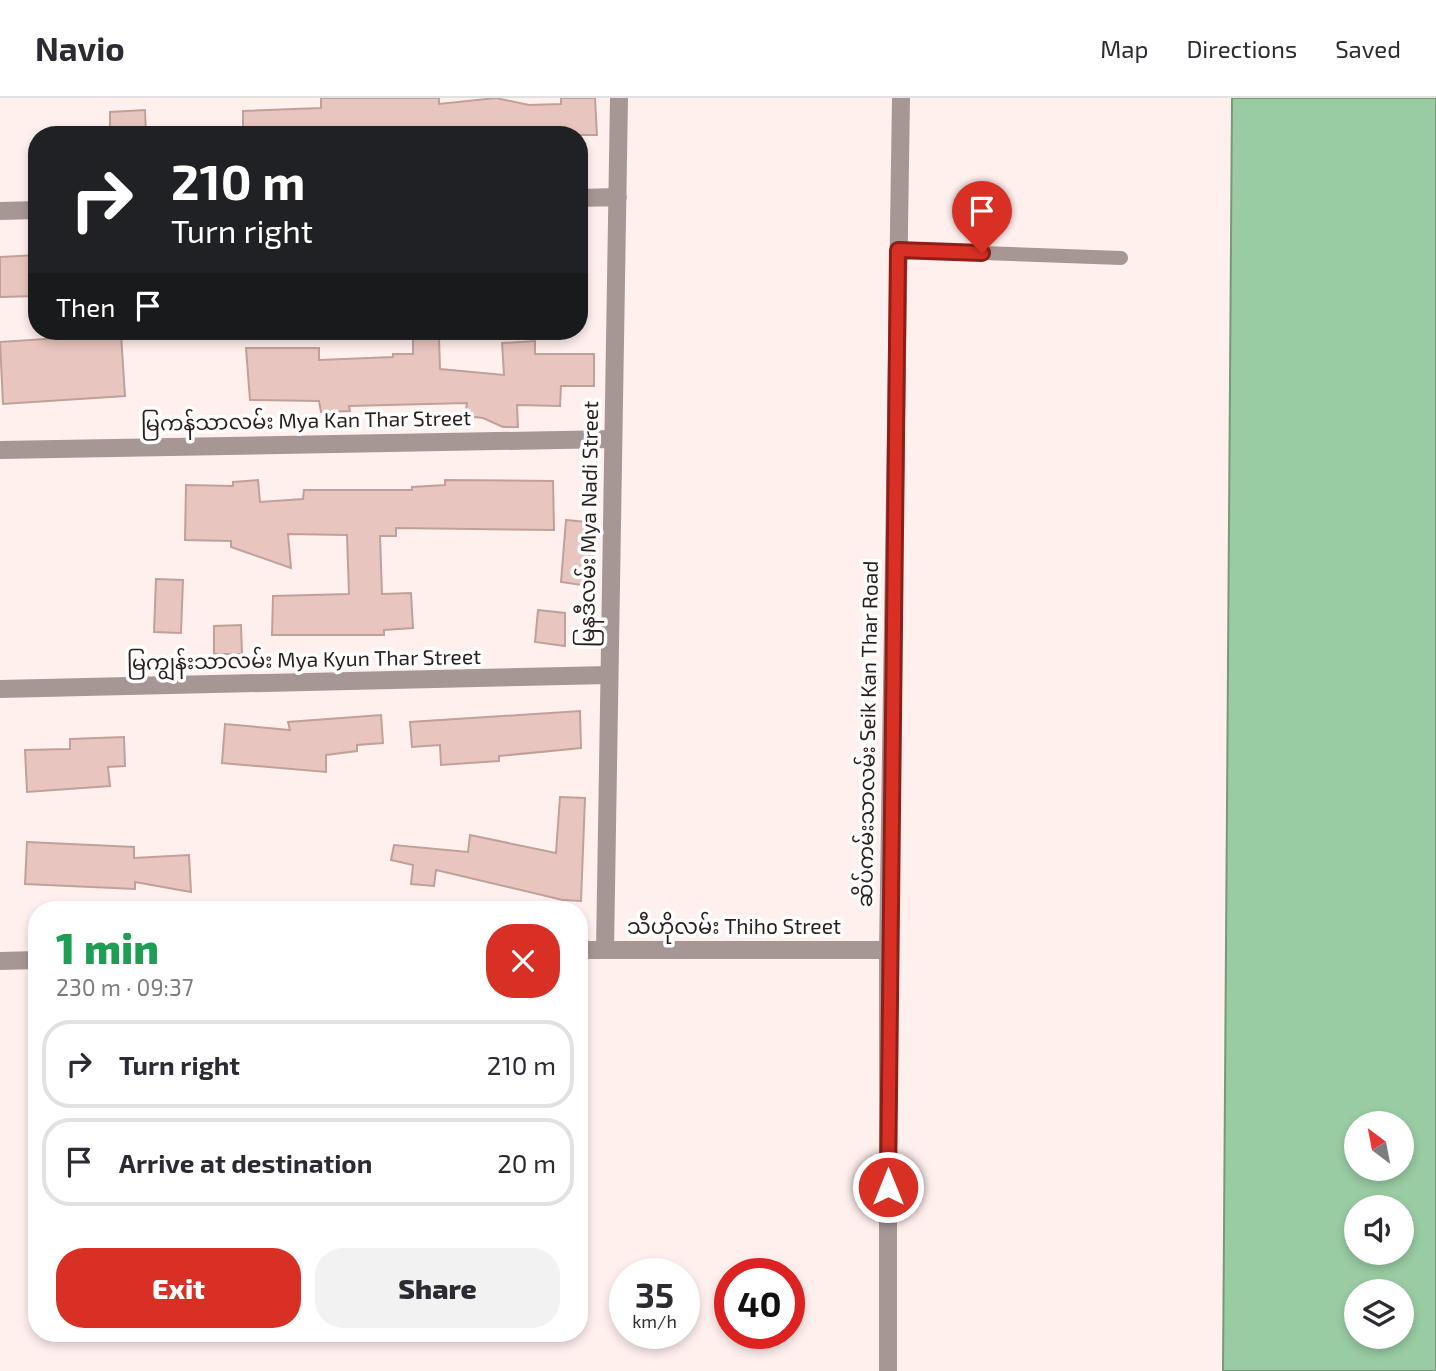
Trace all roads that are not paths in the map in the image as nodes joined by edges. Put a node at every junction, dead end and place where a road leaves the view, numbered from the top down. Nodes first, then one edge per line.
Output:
1 (619, 98) edge
2 (901, 98) edge
3 (618, 197) junction
4 (588, 198) edge
5 (28, 210) edge
6 (0, 211) edge
7 (898, 250) junction
8 (1121, 258) dead end
9 (613, 439) junction
10 (0, 450) edge
11 (609, 675) junction
12 (0, 690) edge
13 (588, 950) edge
14 (605, 950) junction
15 (888, 950) junction
16 (28, 960) edge
17 (0, 961) edge
18 (888, 1371) edge

1 - 3 street, မြနဒီလမ်း Mya Nadi Street
2 - 7 street, ဆိပ်ကမ်းသာလမ်း Seik Kan Thar Road
3 - 4 street
3 - 9 street, မြနဒီလမ်း Mya Nadi Street
5 - 6 street
7 - 8 lane
7 - 15 street, ဆိပ်ကမ်းသာလမ်း Seik Kan Thar Road
9 - 10 street, မြကန်သာလမ်း Mya Kan Thar Street
9 - 11 street, မြနဒီလမ်း Mya Nadi Street
11 - 12 street, မြကျွန်းသာလမ်း Mya Kyun Thar Street
11 - 14 street, မြနဒီလမ်း Mya Nadi Street
13 - 14 street, သီဟိုလမ်း Thiho Street
14 - 15 street, သီဟိုလမ်း Thiho Street
15 - 18 street, ဆိပ်ကမ်းသာလမ်း Seik Kan Thar Road
16 - 17 street

